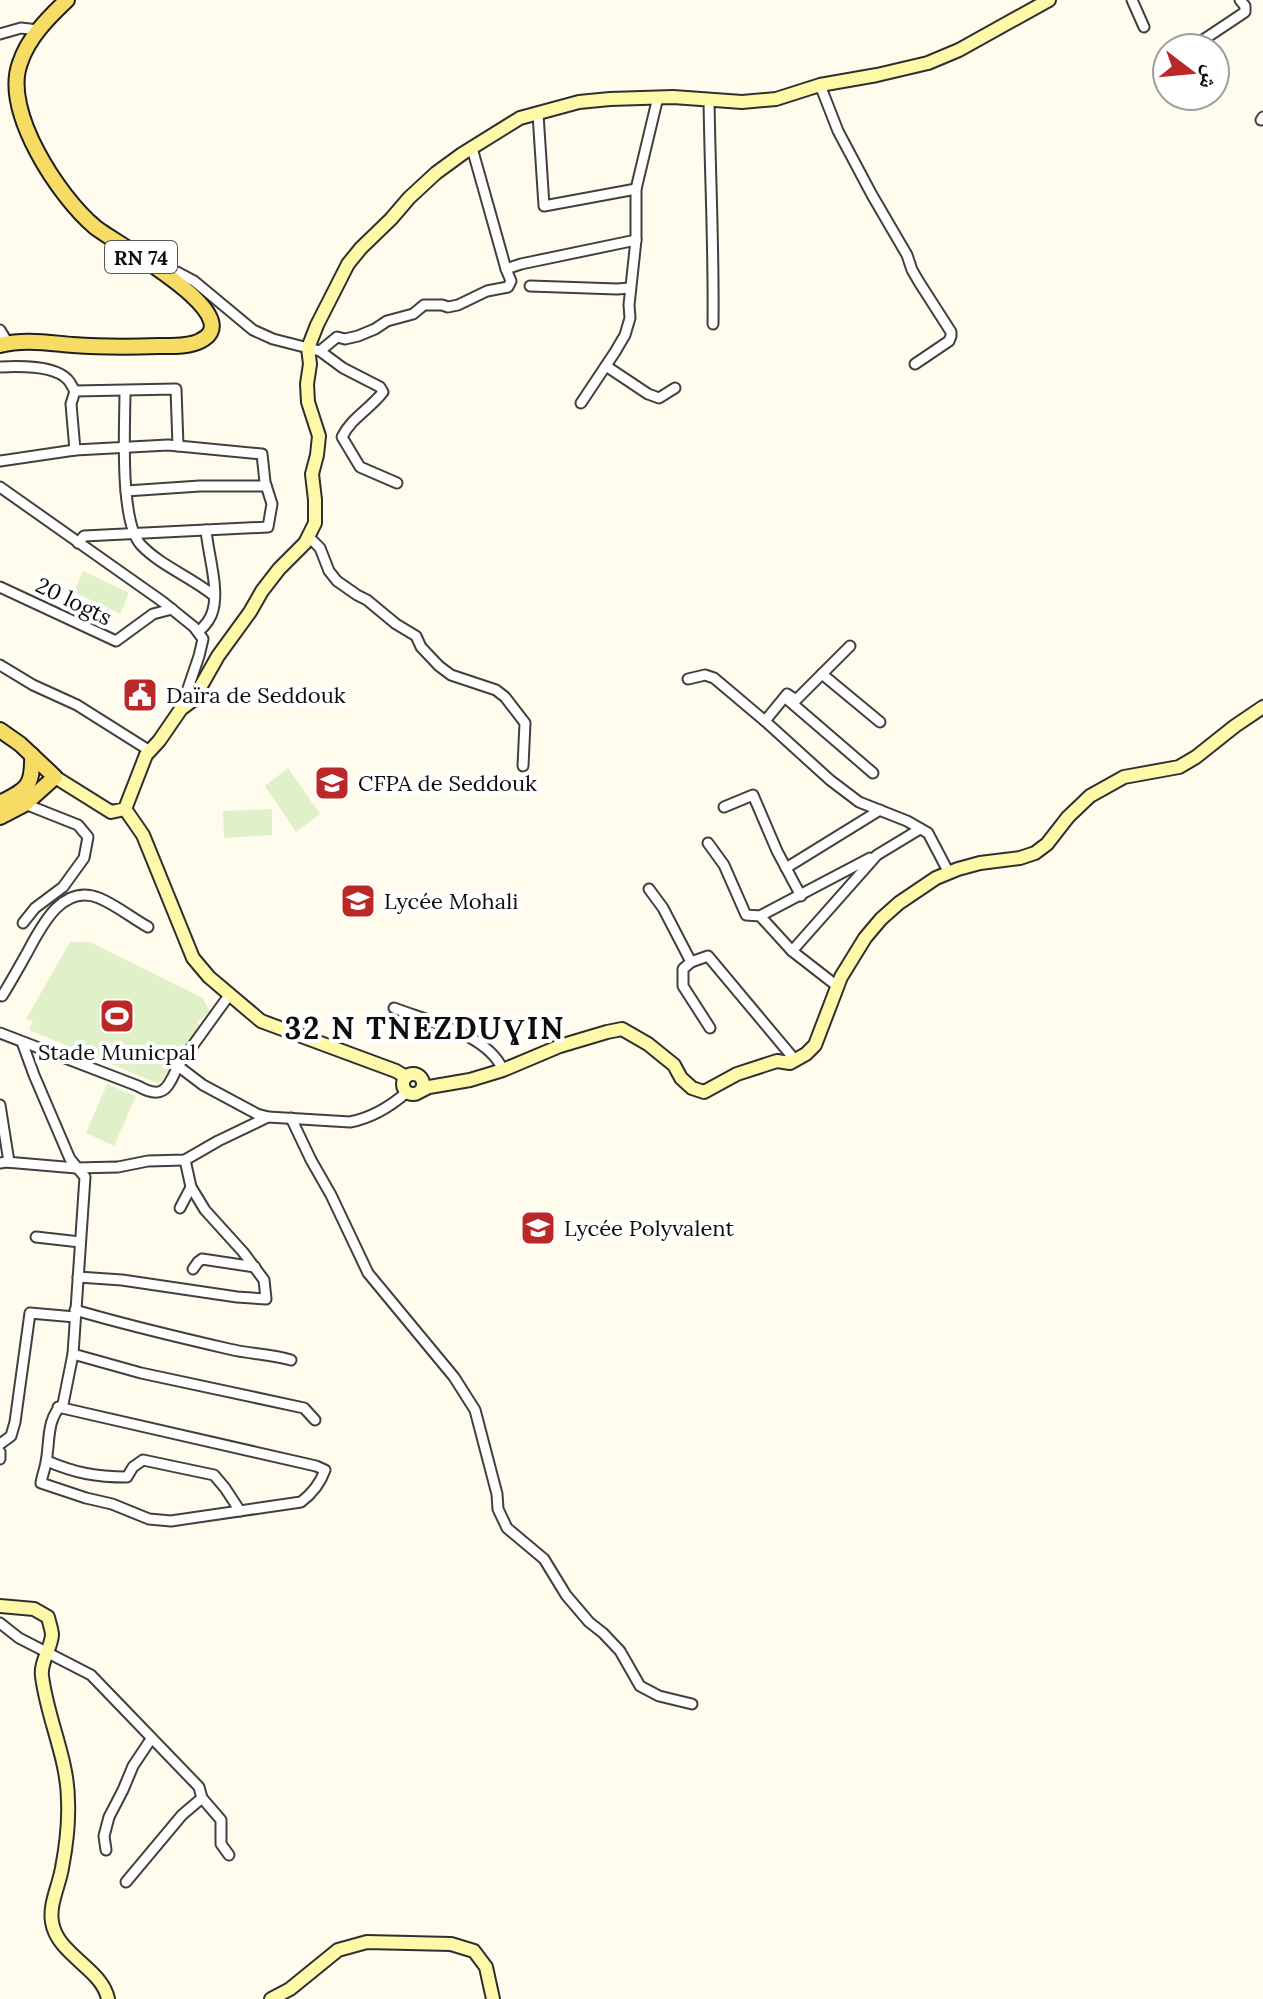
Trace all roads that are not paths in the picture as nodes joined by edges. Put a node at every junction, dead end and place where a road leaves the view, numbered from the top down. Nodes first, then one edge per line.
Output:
1 (67, 0) edge
2 (1049, 0) edge
3 (1132, 0) edge
4 (1240, 0) edge
5 (1144, 27) dead end
6 (38, 30) junction
7 (1215, 32) edge
8 (0, 34) edge
9 (820, 85) junction
10 (658, 97) junction
11 (709, 99) junction
12 (538, 114) junction
13 (472, 148) junction
14 (636, 189) junction
15 (636, 240) junction
16 (506, 269) junction
17 (165, 273) junction
18 (530, 286) dead end
19 (630, 288) junction
20 (713, 324) dead end
21 (3, 340) edge
22 (314, 350) junction
23 (915, 364) dead end
24 (606, 366) junction
25 (0, 367) edge
26 (675, 388) dead end
27 (75, 391) junction
28 (125, 391) junction
29 (581, 403) dead end
30 (178, 446) junction
31 (125, 448) junction
32 (75, 450) junction
33 (0, 461) edge
34 (397, 483) dead end
35 (266, 486) junction
36 (0, 487) edge
37 (126, 491) junction
38 (206, 530) junction
39 (133, 532) junction
40 (308, 536) junction
41 (78, 543) junction
42 (0, 587) edge
43 (213, 595) junction
44 (172, 609) junction
45 (198, 632) junction
46 (850, 646) dead end
47 (0, 665) edge
48 (822, 674) junction
49 (688, 679) dead end
50 (785, 697) junction
51 (1263, 707) edge
52 (181, 709) junction
53 (765, 721) junction
54 (880, 722) dead end
55 (0, 730) edge
56 (150, 751) junction
57 (32, 755) junction
58 (523, 766) dead end
59 (873, 773) dead end
60 (55, 777) junction
61 (0, 803) edge
62 (25, 804) junction
63 (724, 807) dead end
64 (125, 809) junction
65 (880, 810) junction
66 (0, 817) edge
67 (920, 829) junction
68 (708, 843) dead end
69 (877, 855) junction
70 (786, 868) junction
71 (949, 873) junction
72 (649, 889) dead end
73 (801, 896) junction
74 (45, 900) junction
75 (56, 907) junction
76 (760, 916) junction
77 (23, 923) dead end
78 (148, 927) dead end
79 (792, 951) junction
80 (691, 962) junction
81 (837, 986) junction
82 (230, 994) junction
83 (2, 996) dead end
84 (394, 1008) dead end
85 (710, 1028) dead end
86 (0, 1033) edge
87 (22, 1042) junction
88 (795, 1060) junction
89 (178, 1066) junction
90 (503, 1070) junction
91 (421, 1087) junction
92 (0, 1105) edge
93 (268, 1117) junction
94 (291, 1118) junction
95 (185, 1160) junction
96 (4, 1162) edge
97 (76, 1168) junction
98 (191, 1187) junction
99 (180, 1208) dead end
100 (36, 1237) dead end
101 (80, 1242) junction
102 (255, 1267) junction
103 (193, 1269) dead end
104 (78, 1277) junction
105 (75, 1314) junction
106 (73, 1354) junction
107 (291, 1360) dead end
108 (58, 1407) junction
109 (315, 1420) dead end
110 (0, 1444) edge
111 (0, 1452) edge
112 (0, 1459) edge
113 (47, 1461) junction
114 (240, 1511) junction
115 (0, 1606) edge
116 (0, 1623) edge
117 (47, 1651) junction
118 (692, 1704) dead end
119 (151, 1739) junction
120 (202, 1798) junction
121 (106, 1850) dead end
122 (229, 1855) dead end
123 (126, 1882) dead end
124 (108, 1999) edge
125 (271, 1999) edge
126 (493, 1999) edge

1 - 6 main road, RN 74
2 - 9 street
3 - 5 street
4 - 7 street
6 - 8 street
6 - 17 main road, RN 74
9 - 11 street
9 - 23 street
10 - 11 street
10 - 12 street
10 - 14 street
11 - 20 street
12 - 13 street
12 - 14 street
13 - 16 street
13 - 22 street
14 - 15 street
15 - 16 street
15 - 19 street
16 - 22 street
17 - 21 main road, RN 74
17 - 22 street
18 - 19 street
19 - 24 street
22 - 34 street
22 - 40 street
24 - 26 street
24 - 29 street
25 - 27 street
27 - 28 street
27 - 32 street
28 - 30 street
28 - 31 street
30 - 31 street
30 - 35 street
31 - 32 street
31 - 37 street
32 - 33 street
35 - 37 street
35 - 38 street
36 - 41 street
37 - 39 street
38 - 39 street
38 - 43 street
39 - 41 street
39 - 43 street
40 - 52 street
40 - 58 street
41 - 44 street
42 - 44 street, 20 logts
43 - 45 street
44 - 45 street
45 - 52 street
46 - 48 street
47 - 56 street
48 - 50 street
48 - 54 street
49 - 53 street
50 - 53 street
50 - 59 street
51 - 71 street
52 - 56 street
53 - 65 street
55 - 57 main road
56 - 64 street
57 - 60 main road
57 - 61 main road
60 - 62 main road
60 - 64 street
62 - 66 main road
62 - 74 street
63 - 70 street
64 - 82 street
65 - 67 street
65 - 70 street
67 - 69 street
67 - 71 street
68 - 76 street
69 - 73 street
69 - 79 street
70 - 73 street
71 - 81 street
72 - 80 street
73 - 76 street
74 - 75 street
74 - 77 street
75 - 78 street
75 - 83 street
76 - 79 street
79 - 81 street
80 - 85 street
80 - 88 street
81 - 88 street
82 - 89 street
82 - 91 street
84 - 90 street
86 - 87 street
87 - 89 street
87 - 97 street
88 - 90 street
89 - 93 street
90 - 91 street
91 - 94 street
92 - 96 street
93 - 94 street
93 - 95 street
94 - 118 street
95 - 97 street
95 - 98 street
96 - 97 street
97 - 101 street
98 - 99 street
98 - 102 street
100 - 101 street
101 - 104 street
102 - 103 street
102 - 104 street
104 - 105 street
105 - 106 street
105 - 107 street
105 - 110 street
106 - 108 street
106 - 109 street
108 - 113 street
108 - 114 street
111 - 112 street
113 - 114 street
113 - 114 street
115 - 117 street
116 - 117 street
117 - 119 street
117 - 124 street
119 - 120 street
119 - 121 street
120 - 122 street
120 - 123 street
125 - 126 street

